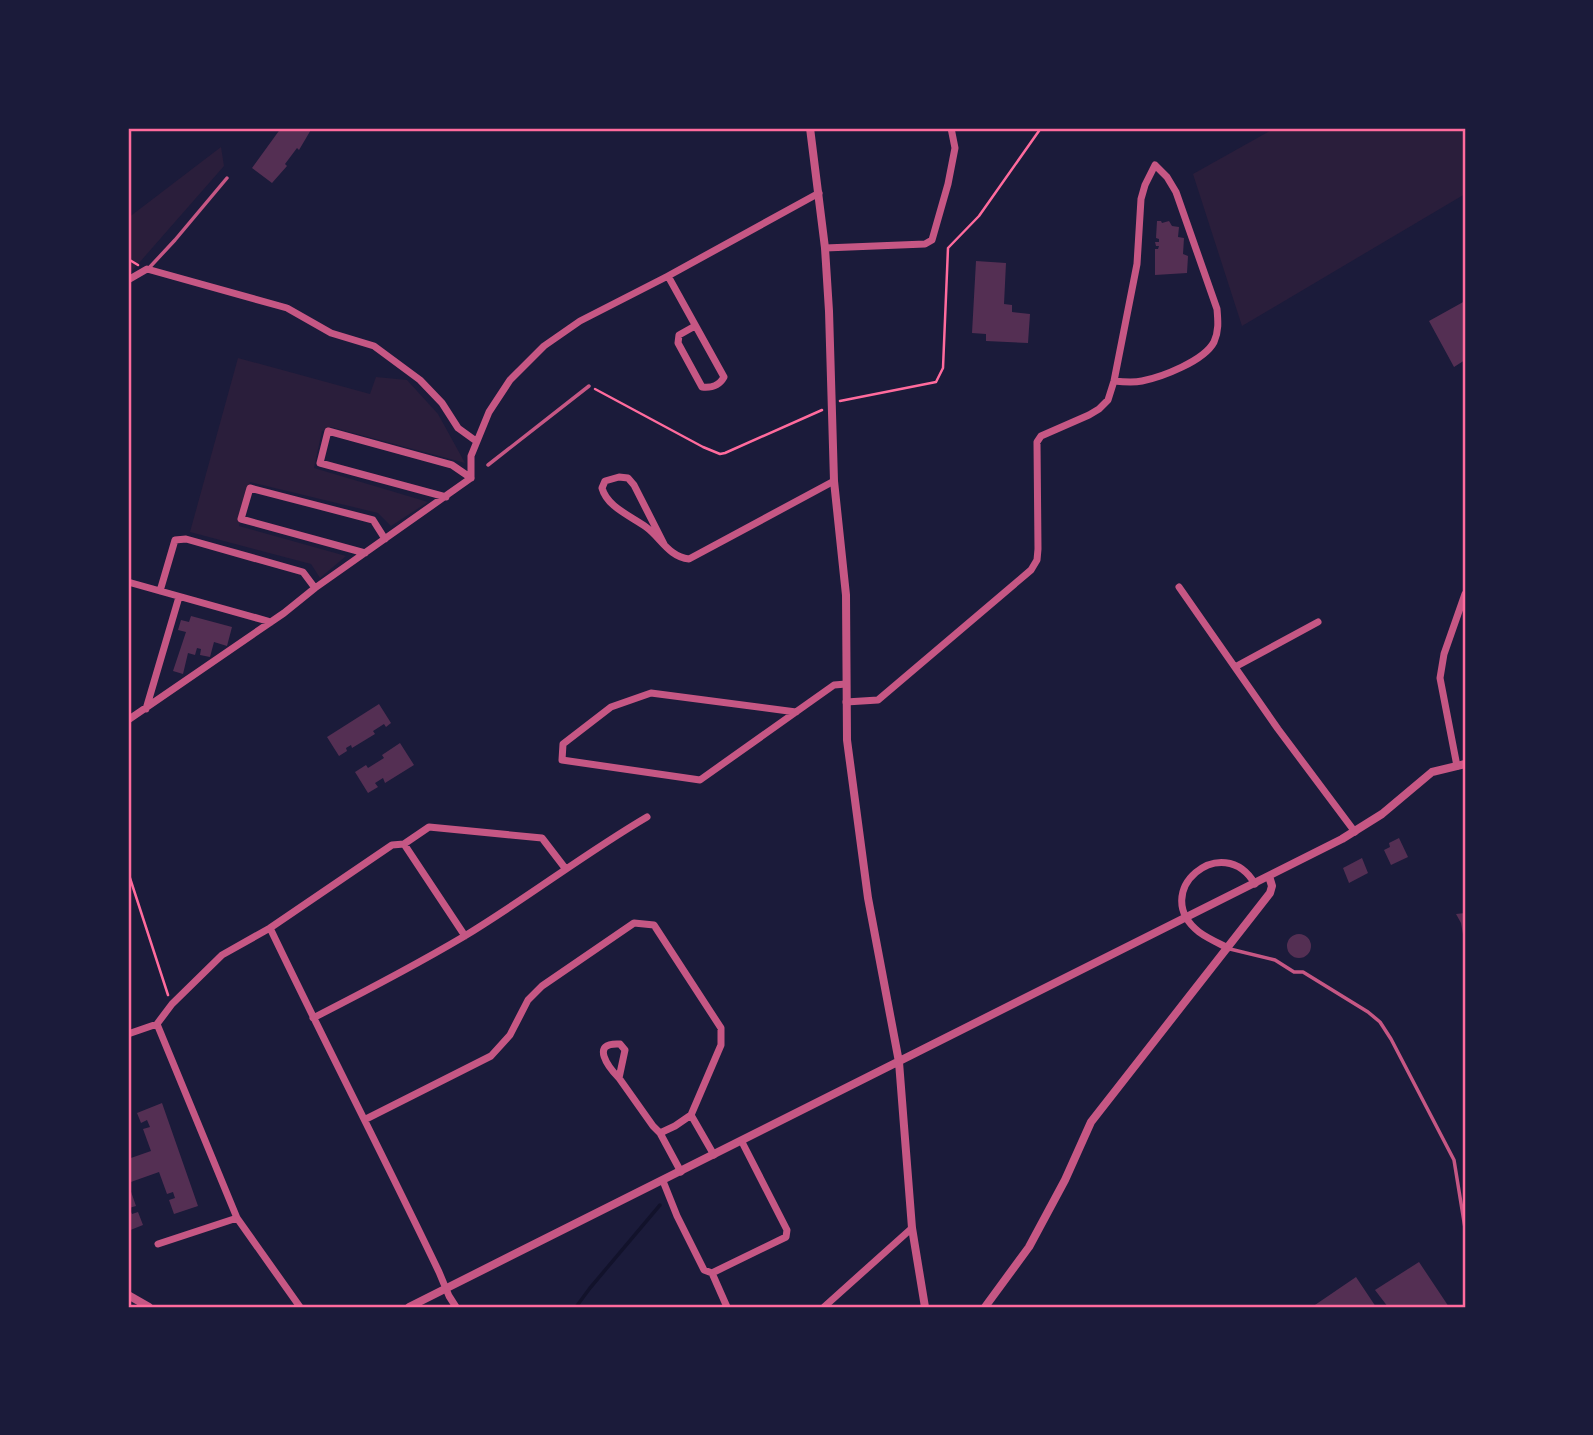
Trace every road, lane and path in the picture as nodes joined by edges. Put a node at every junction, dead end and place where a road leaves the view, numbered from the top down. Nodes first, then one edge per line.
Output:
1 (810, 128) edge
2 (951, 128) edge
3 (1041, 128) edge
4 (1220, 128) edge
5 (1234, 128) edge
6 (227, 178) dead end
7 (819, 193) junction
8 (825, 248) junction
9 (147, 269) junction
10 (668, 276) junction
11 (128, 280) edge
12 (695, 326) junction
13 (1114, 381) junction
14 (589, 386) joint
15 (831, 404) junction
16 (476, 441) junction
17 (488, 465) dead end
18 (471, 478) junction
19 (834, 481) junction
20 (446, 497) junction
21 (385, 539) junction
22 (664, 544) junction
23 (365, 554) junction
24 (128, 582) edge
25 (1180, 587) dead end
26 (316, 588) junction
27 (160, 591) junction
28 (1465, 594) edge
29 (178, 597) junction
30 (271, 622) junction
31 (1318, 622) dead end
32 (1235, 667) junction
33 (846, 684) junction
34 (846, 702) junction
35 (146, 709) junction
36 (796, 712) junction
37 (128, 720) edge
38 (1461, 765) edge
39 (647, 817) dead end
40 (1355, 832) junction
41 (404, 844) junction
42 (565, 868) junction
43 (128, 872) edge
44 (1269, 876) junction
45 (1255, 884) junction
46 (1187, 918) junction
47 (270, 928) junction
48 (465, 936) junction
49 (1228, 948) junction
50 (172, 1004) junction
51 (313, 1018) junction
52 (157, 1024) junction
53 (128, 1034) edge
54 (899, 1062) junction
55 (619, 1078) junction
56 (691, 1115) junction
57 (366, 1119) junction
58 (660, 1133) junction
59 (742, 1142) junction
60 (714, 1155) junction
61 (681, 1172) junction
62 (663, 1181) junction
63 (237, 1218) junction
64 (912, 1228) junction
65 (1465, 1228) edge
66 (158, 1244) dead end
67 (712, 1273) junction
68 (447, 1289) junction
69 (128, 1295) edge
70 (149, 1307) edge
71 (300, 1307) edge
72 (409, 1307) edge
73 (456, 1307) edge
74 (727, 1307) edge
75 (824, 1307) edge
76 (925, 1307) edge
77 (985, 1307) edge

1 - 7 street
2 - 8 street
3 - 15 path
4 - 5 lane
6 - 9 lane
7 - 8 street
7 - 10 street
8 - 15 street
9 - 11 street
9 - 16 street
10 - 12 street
10 - 16 street
12 - 12 street
13 - 13 street
13 - 34 street
14 - 15 path
14 - 17 lane
15 - 19 street
16 - 18 street
18 - 20 street
18 - 20 street
19 - 22 street
19 - 33 street
20 - 21 street
21 - 23 street
21 - 23 street
22 - 22 street
23 - 26 street
24 - 27 street
25 - 32 street
26 - 27 street
26 - 30 street
27 - 29 street
28 - 38 street
29 - 30 street
29 - 35 street
30 - 35 street
31 - 32 street
32 - 40 street
33 - 34 street
33 - 36 street
34 - 54 street
35 - 37 street
36 - 36 street
38 - 40 street
39 - 42 street
40 - 44 street
41 - 42 street
41 - 47 street
41 - 48 street
42 - 48 street
43 - 50 path
44 - 45 street
44 - 49 street
45 - 46 street
45 - 46 street
46 - 49 street
46 - 54 street
47 - 50 street
47 - 51 street
48 - 51 street
49 - 65 lane
49 - 77 street
50 - 52 street
51 - 57 street
52 - 53 street
52 - 63 street
54 - 59 street
54 - 64 street
55 - 55 street
55 - 58 street
56 - 57 street
56 - 58 street
56 - 60 street
57 - 68 street
58 - 61 street
59 - 60 street
59 - 67 street
60 - 61 street
61 - 62 street
62 - 67 street
62 - 68 street
63 - 66 street
63 - 71 street
64 - 75 street
64 - 76 street
67 - 74 street
68 - 72 street
68 - 73 street
69 - 70 street

